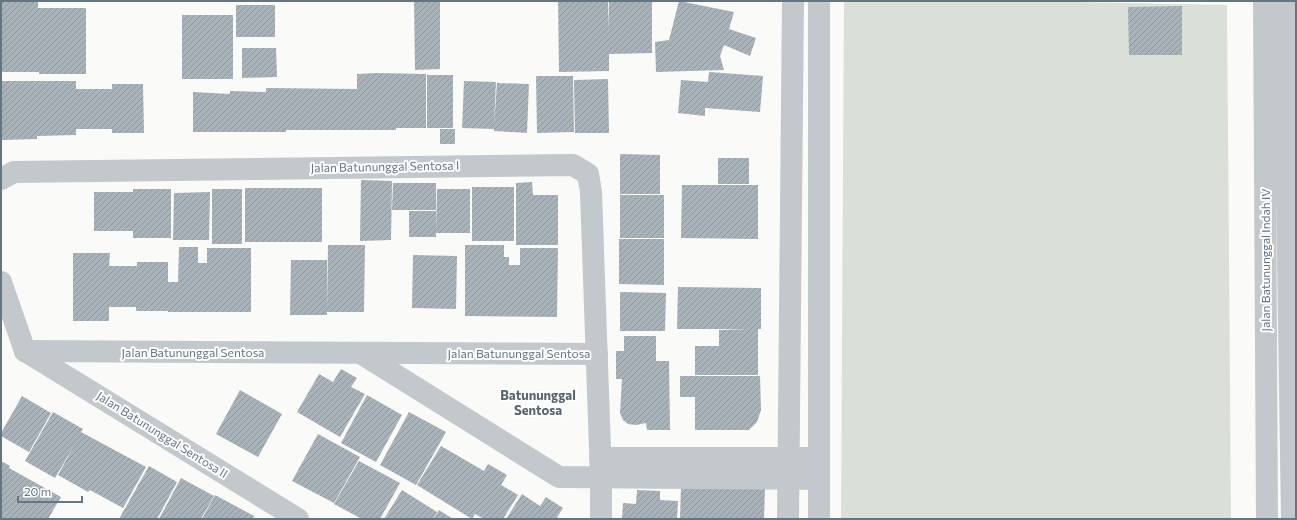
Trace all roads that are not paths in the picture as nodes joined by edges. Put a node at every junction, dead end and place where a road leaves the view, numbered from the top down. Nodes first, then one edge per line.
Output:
1 (792, 1) edge
2 (819, 1) edge
3 (1264, 1) edge
4 (1284, 1) edge
5 (1, 178) edge
6 (1, 282) edge
7 (25, 351) junction
8 (362, 354) junction
9 (597, 354) junction
10 (600, 468) junction
11 (789, 468) junction
12 (819, 469) junction
13 (298, 519) edge
14 (601, 519) edge
15 (788, 519) edge
16 (819, 519) edge
17 (1268, 519) edge
18 (1292, 519) edge

1 - 11 street
2 - 12 street
3 - 17 street, Jalan Batununggal Indah IV
4 - 18 street, Jalan Batununggal Indah IV
5 - 9 street, Jalan Batununggal Sentosa I
6 - 7 street
7 - 8 street, Jalan Batununggal Sentosa
7 - 13 street, Jalan Batununggal Sentosa II
8 - 9 street, Jalan Batununggal Sentosa
8 - 10 street
9 - 10 street, Jalan Batununggal Sentosa
10 - 11 street
10 - 14 street
11 - 12 street
11 - 15 street
12 - 16 street

